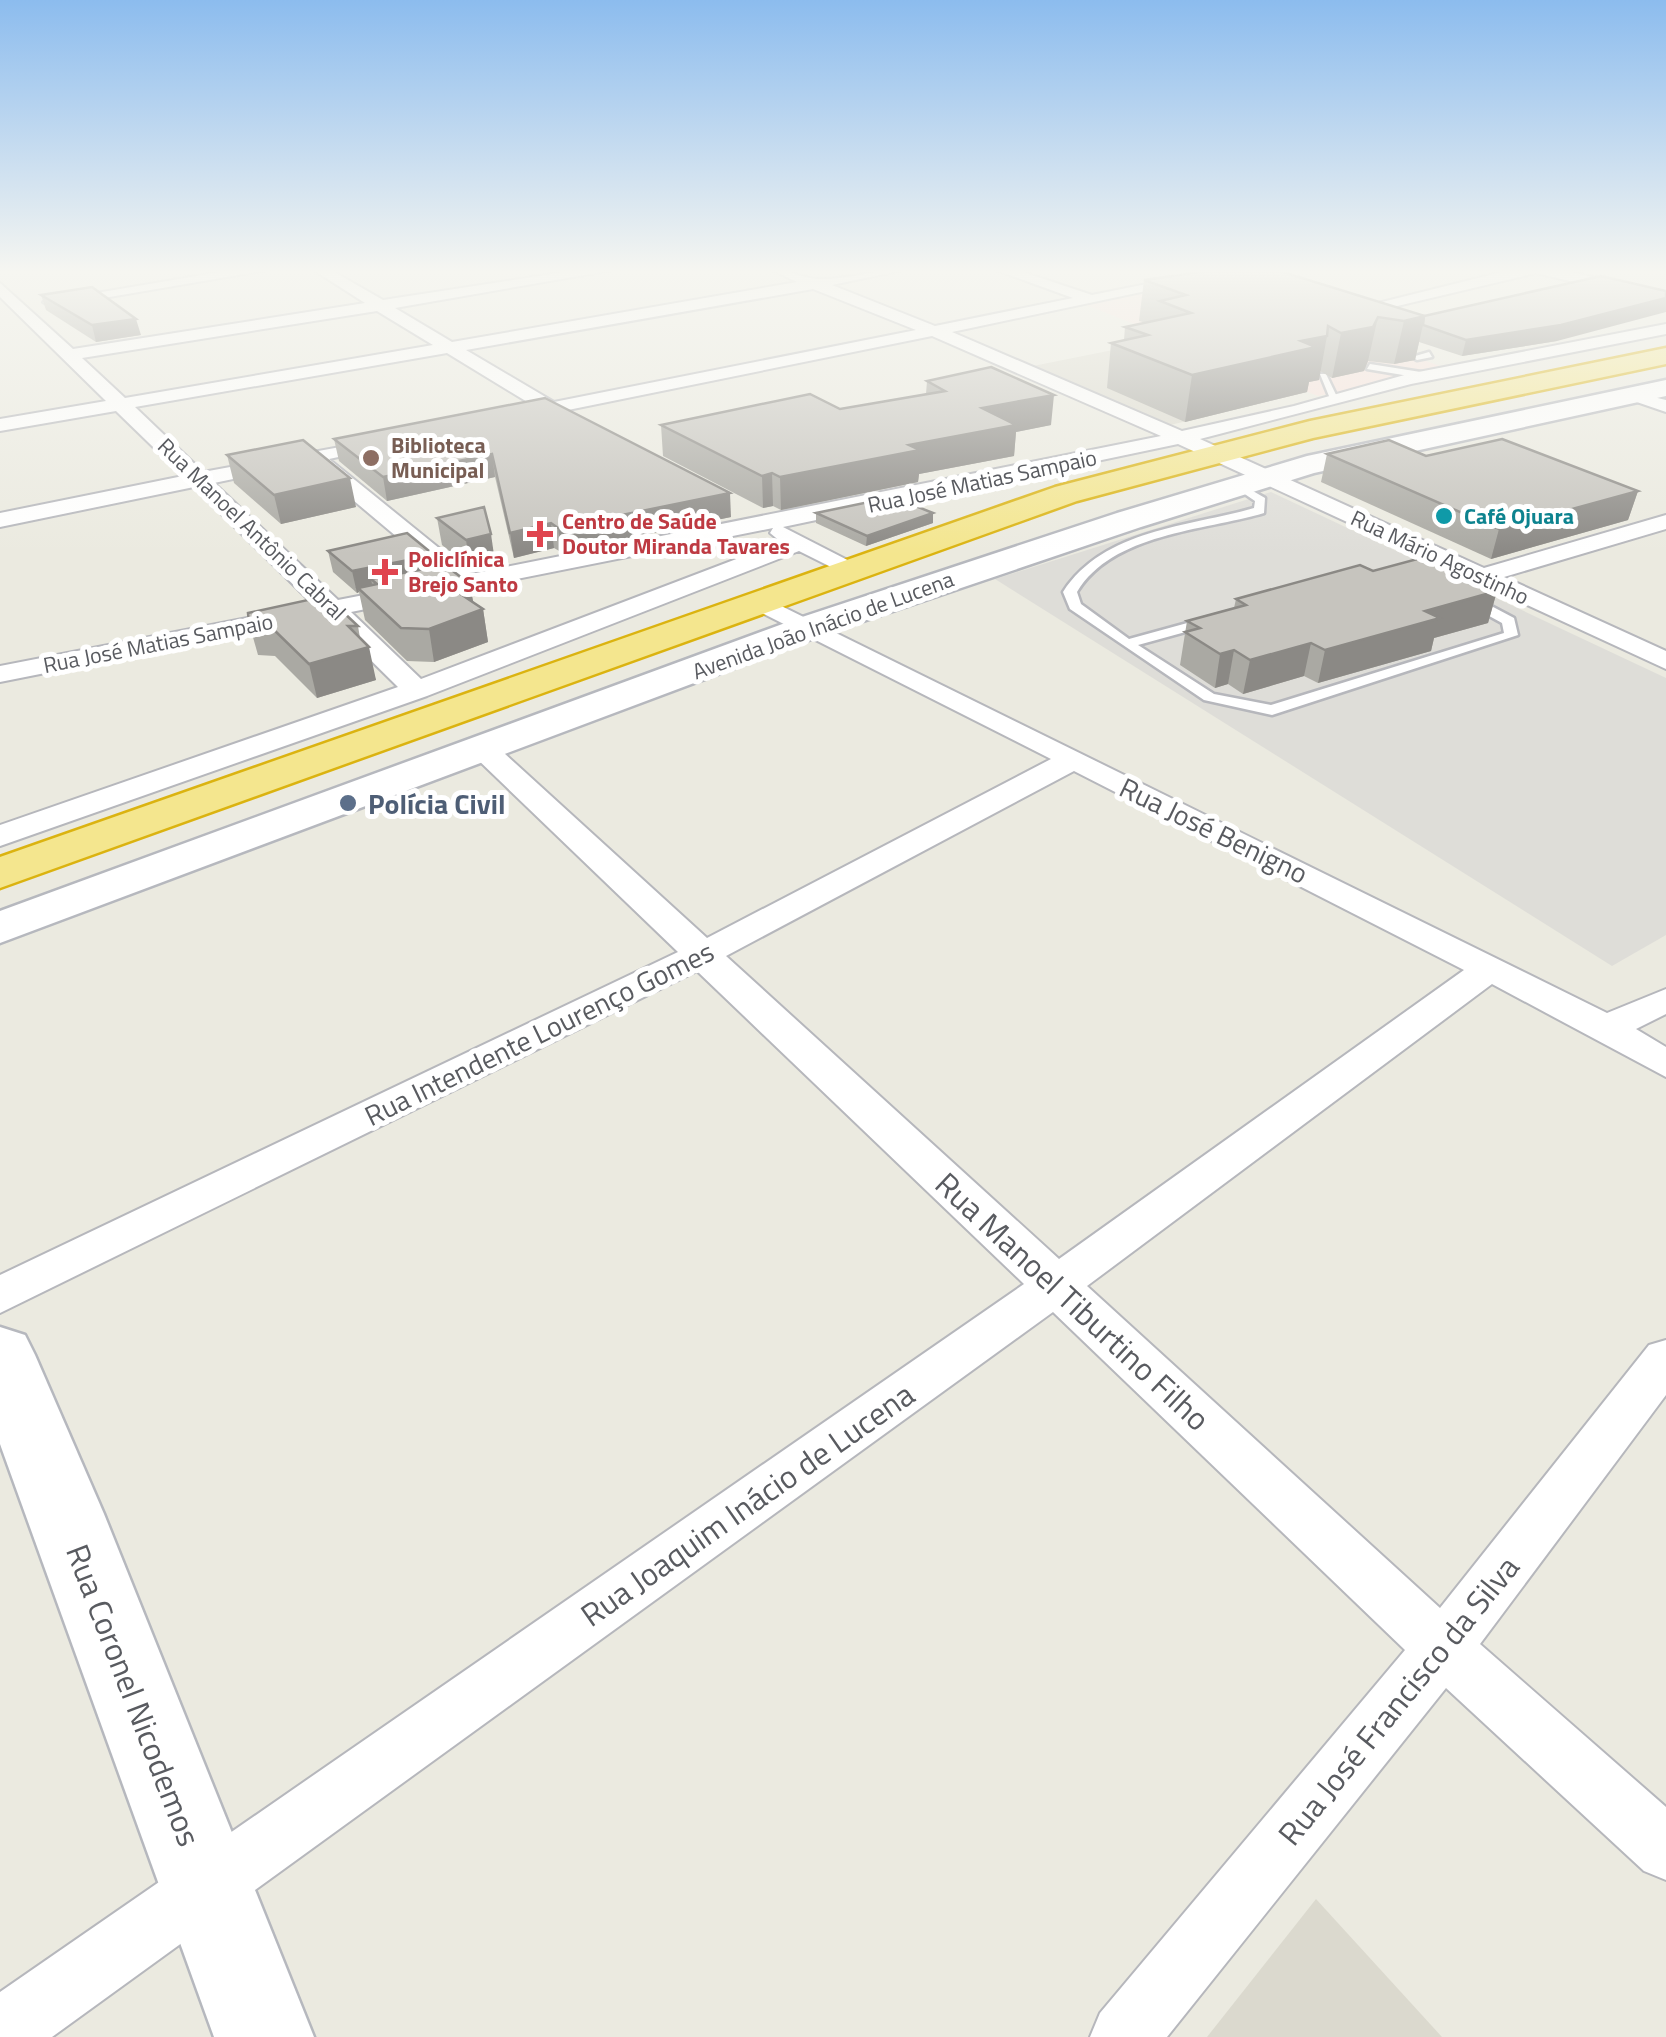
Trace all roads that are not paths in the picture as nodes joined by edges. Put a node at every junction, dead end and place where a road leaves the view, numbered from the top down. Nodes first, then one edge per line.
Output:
1 (82, 364) edge
2 (356, 364) edge
3 (477, 364) edge
4 (768, 364) edge
5 (1025, 364) edge
6 (1389, 364) edge
7 (1410, 364) edge
8 (1434, 364) edge
9 (1574, 364) edge
10 (1628, 364) edge
11 (1370, 367) edge
12 (1323, 376) edge
13 (1503, 391) junction
14 (1655, 397) edge
15 (1336, 399) junction
16 (121, 404) junction
17 (551, 408) junction
18 (494, 420) edge
19 (0, 425) edge
20 (584, 426) edge
21 (1310, 430) junction
22 (402, 438) edge
23 (1197, 445) junction
24 (1367, 451) junction
25 (312, 455) junction
26 (195, 480) junction
27 (1253, 481) junction
28 (733, 508) dead end
29 (0, 520) edge
30 (1666, 522) edge
31 (766, 525) junction
32 (800, 543) junction
33 (851, 568) junction
34 (1483, 576) junction
35 (468, 584) junction
36 (758, 602) junction
37 (335, 608) junction
38 (809, 627) junction
39 (1127, 644) junction
40 (1666, 661) edge
41 (0, 674) edge
42 (416, 690) junction
43 (484, 749) junction
44 (1072, 760) junction
45 (0, 836) edge
46 (0, 873) edge
47 (0, 928) edge
48 (701, 954) junction
49 (1490, 968) junction
50 (1666, 1000) edge
51 (1607, 1028) junction
52 (1666, 1064) edge
53 (1056, 1286) junction
54 (0, 1296) edge
55 (0, 1354) edge
56 (1666, 1358) edge
57 (1443, 1648) junction
58 (1666, 1849) edge
59 (206, 1885) junction
60 (0, 2033) edge
61 (264, 2037) edge
62 (1124, 2037) edge

1 - 16 street, Rua Manoel Antônio Cabral
2 - 16 street
3 - 17 street
4 - 17 street
5 - 23 street, Rua Mário Agostinho
6 - 11 lane
7 - 15 street, Rua José Matias Sampaio
8 - 13 street, Rua José Matias Sampaio
9 - 13 street, Rua José Matias Sampaio
10 - 13 highway, Avenida João Inácio de Lucena
12 - 15 lane
13 - 14 street, Avenida João Inácio de Lucena
13 - 21 highway, Avenida João Inácio de Lucena
13 - 24 street, Avenida João Inácio de Lucena
15 - 23 street, Rua José Matias Sampaio
16 - 19 street
16 - 26 street, Rua Manoel Antônio Cabral
17 - 18 street
17 - 20 street
21 - 23 highway, Avenida João Inácio de Lucena
21 - 24 street
22 - 25 street
23 - 27 street, Rua Mário Agostinho
23 - 31 street, Rua José Matias Sampaio
23 - 33 highway, Avenida João Inácio de Lucena
24 - 27 street, Avenida João Inácio de Lucena
25 - 26 street
25 - 35 street
26 - 29 street
26 - 37 street, Rua Manoel Antônio Cabral
27 - 34 street, Rua Mário Agostinho
27 - 38 street, Avenida João Inácio de Lucena
27 - 39 lane
28 - 31 street
30 - 34 street
31 - 32 street
31 - 35 street, Rua José Matias Sampaio
32 - 33 street
32 - 42 street
33 - 36 highway, Avenida João Inácio de Lucena
34 - 40 street, Rua Mário Agostinho
35 - 37 street, Rua José Matias Sampaio
36 - 38 street, Rua José Benigno
36 - 46 highway, Avenida João Inácio de Lucena
37 - 41 street, Rua José Matias Sampaio
37 - 42 street, Rua Manoel Antônio Cabral
38 - 43 street, Avenida João Inácio de Lucena
38 - 44 street, Rua José Benigno
39 - 39 lane
42 - 45 street
43 - 47 street, Avenida João Inácio de Lucena
43 - 48 street, Rua Manoel Tiburtino Filho
44 - 48 street, Rua Intendente Lourenço Gomes
44 - 49 street, Rua José Benigno
48 - 53 street, Rua Manoel Tiburtino Filho
48 - 54 street, Rua Intendente Lourenço Gomes
49 - 51 street, Rua José Benigno
49 - 53 street, Rua Joaquim Inácio de Lucena
50 - 51 street
51 - 52 street, Rua José Benigno
53 - 57 street, Rua Manoel Tiburtino Filho
53 - 59 street, Rua Joaquim Inácio de Lucena
55 - 59 street, Rua Coronel Nicodemos
56 - 57 street, Rua José Francisco da Silva
57 - 58 street, Rua Manoel Tiburtino Filho
57 - 62 street, Rua José Francisco da Silva
59 - 60 street, Rua Joaquim Inácio de Lucena
59 - 61 street, Rua Coronel Nicodemos

